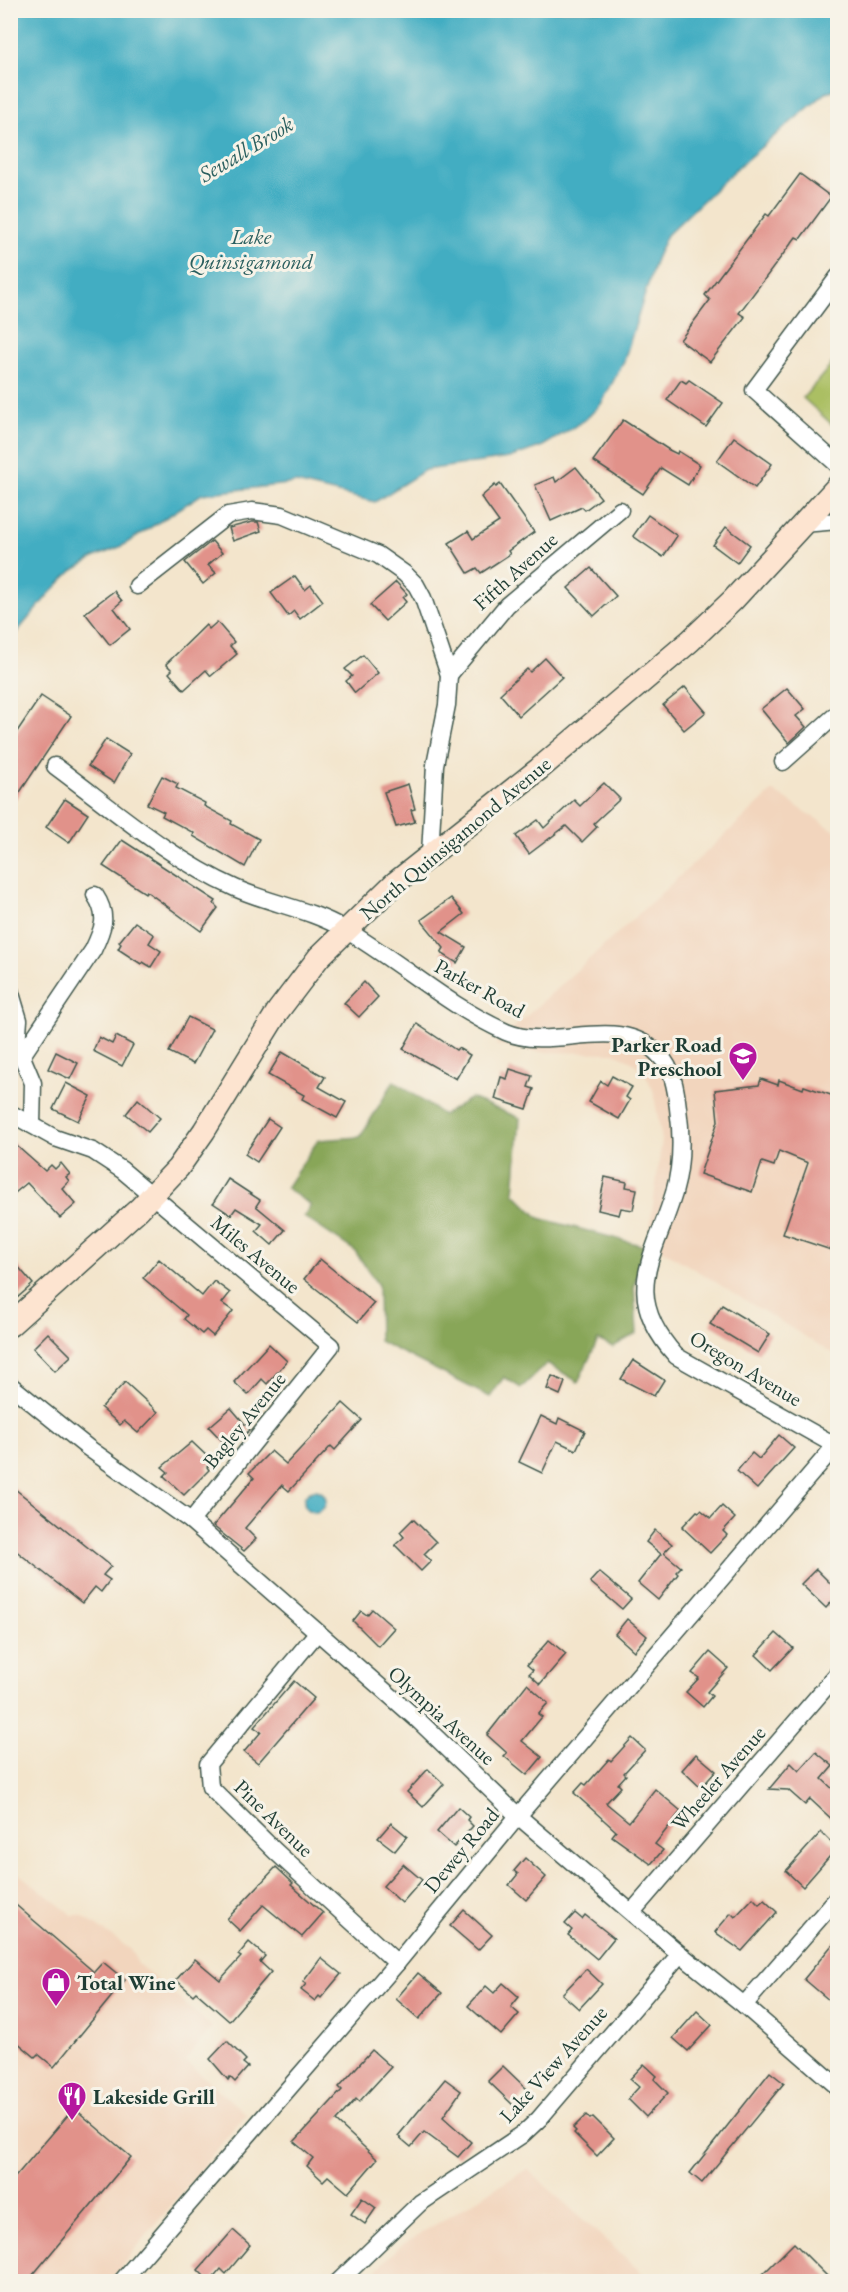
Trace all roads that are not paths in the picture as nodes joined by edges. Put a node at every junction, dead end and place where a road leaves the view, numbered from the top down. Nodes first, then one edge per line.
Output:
1 (837, 277) edge
2 (837, 465) edge
3 (837, 486) edge
4 (620, 510) dead end
5 (837, 521) edge
6 (803, 524) junction
7 (137, 586) dead end
8 (449, 675) junction
9 (837, 713) edge
10 (783, 762) dead end
11 (55, 766) dead end
12 (430, 855) junction
13 (95, 895) dead end
14 (346, 930) junction
15 (10, 990) edge
16 (21, 1057) junction
17 (10, 1113) edge
18 (32, 1125) junction
19 (153, 1196) junction
20 (647, 1311) joint
21 (10, 1325) edge
22 (331, 1346) joint
23 (10, 1385) edge
24 (836, 1447) edge
25 (191, 1521) junction
26 (316, 1634) junction
27 (837, 1673) edge
28 (518, 1816) junction
29 (837, 1897) edge
30 (632, 1912) junction
31 (680, 1954) junction
32 (397, 1963) junction
33 (744, 2005) junction
34 (837, 2087) edge
35 (121, 2282) edge
36 (338, 2282) edge

1 - 2 street
3 - 6 main road, North Quinsigamond Avenue
4 - 8 street, Fifth Avenue
5 - 6 street
6 - 12 main road, North Quinsigamond Avenue
7 - 8 street
8 - 12 street
9 - 10 street
11 - 14 street, Parker Road
12 - 14 main road, North Quinsigamond Avenue
13 - 16 street
14 - 19 main road, North Quinsigamond Avenue
14 - 20 street, Parker Road
15 - 16 street
16 - 18 street
17 - 18 street, Miles Avenue
18 - 19 street, Miles Avenue
19 - 21 main road, North Quinsigamond Avenue
19 - 22 street, Miles Avenue
20 - 24 street, Oregon Avenue
22 - 25 street, Bagley Avenue
23 - 25 street, Olympia Avenue
24 - 28 street, Dewey Road
25 - 26 street, Olympia Avenue
26 - 28 street, Olympia Avenue
26 - 32 street, Pine Avenue
27 - 30 street, Wheeler Avenue
28 - 30 street, Olympia Avenue
28 - 32 street, Dewey Road
29 - 33 street
30 - 31 street, Olympia Avenue
31 - 33 street, Olympia Avenue
31 - 36 street, Lake View Avenue
32 - 35 street, Dewey Road
33 - 34 street, Olympia Avenue

